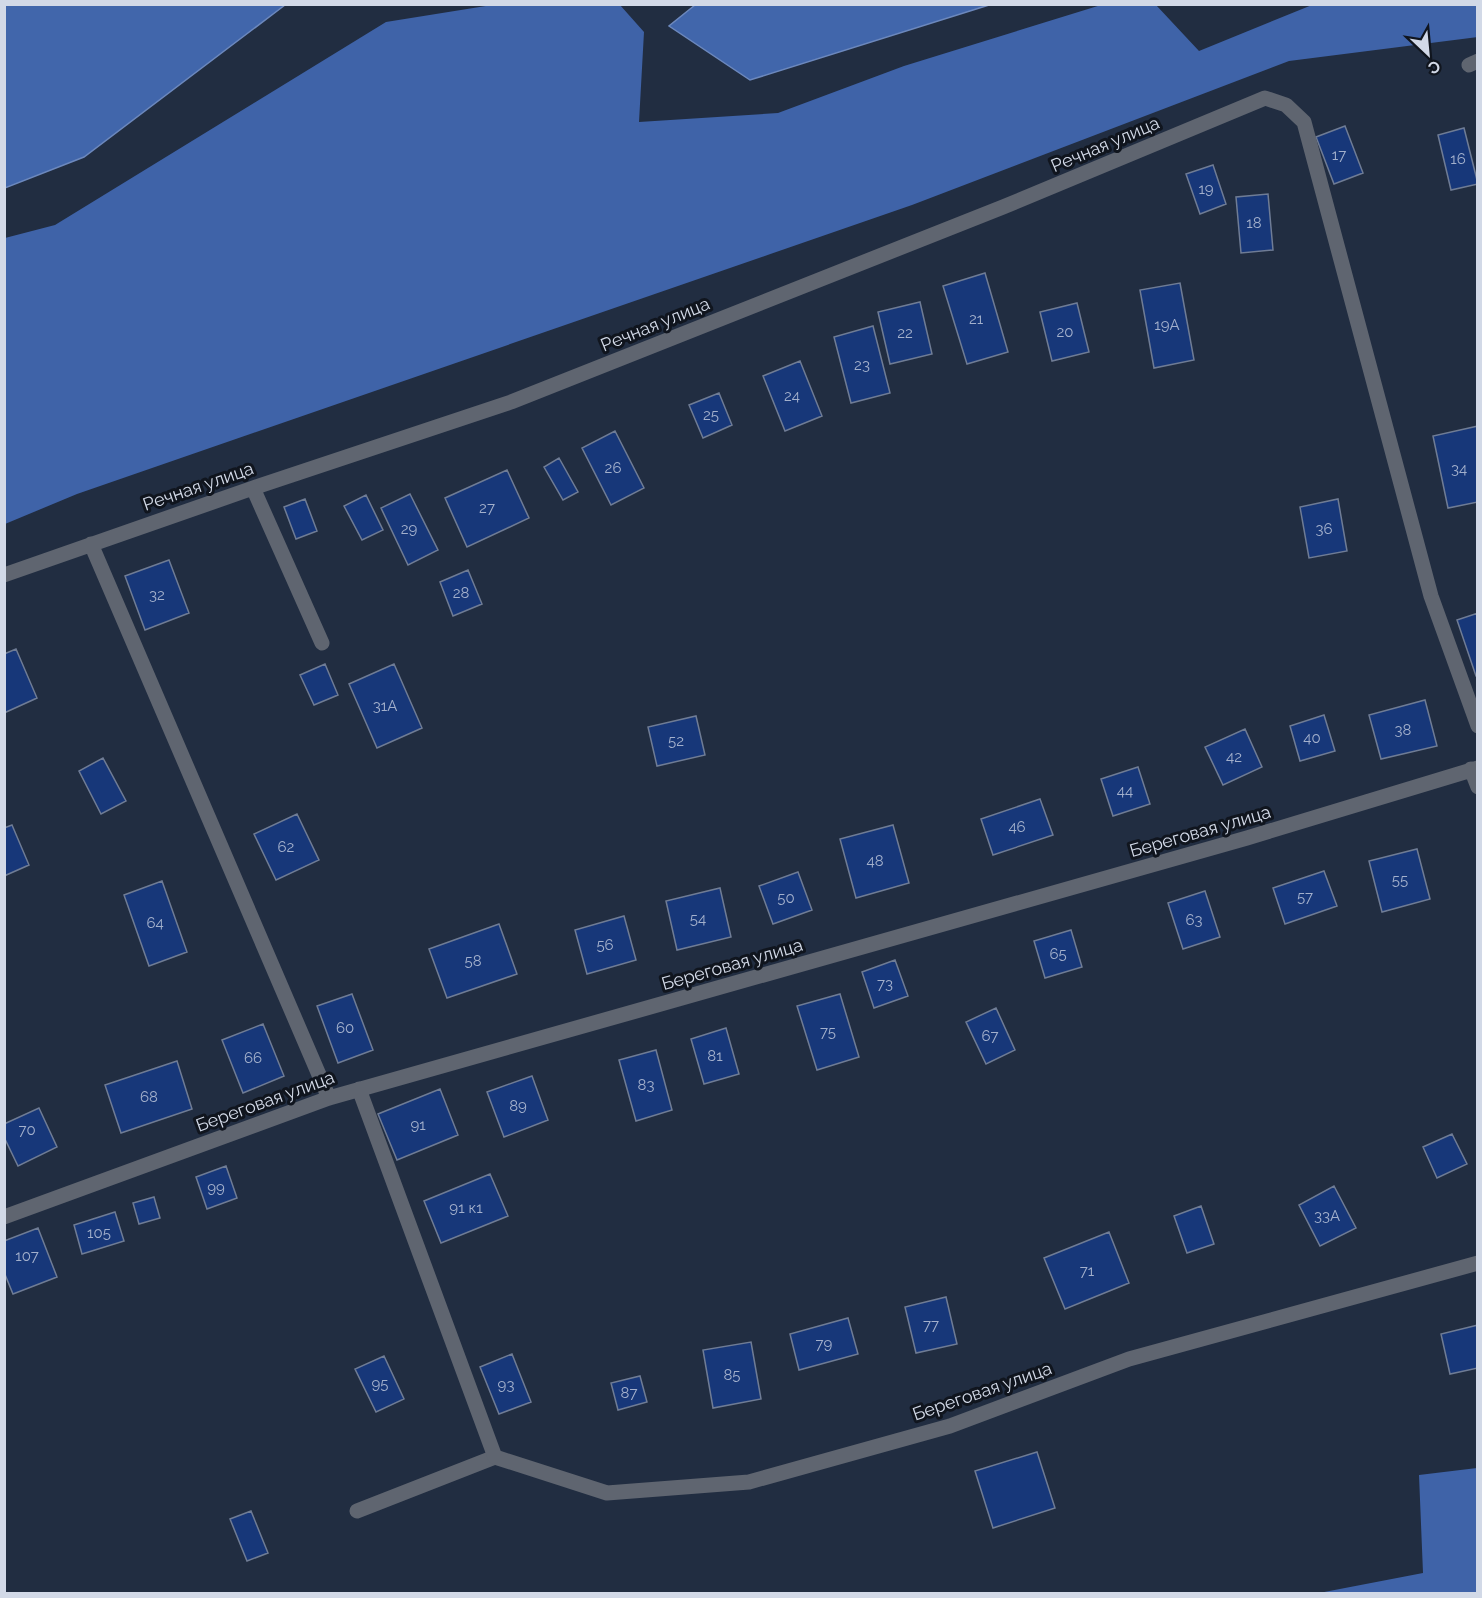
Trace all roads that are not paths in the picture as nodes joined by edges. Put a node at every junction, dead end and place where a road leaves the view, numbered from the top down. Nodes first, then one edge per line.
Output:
1 (253, 488) junction
2 (91, 544) junction
3 (4, 575) edge
4 (322, 643) dead end
5 (1478, 726) edge
6 (1474, 769) edge
7 (1478, 786) edge
8 (358, 1089) junction
9 (329, 1098) junction
10 (4, 1217) edge
11 (1478, 1263) edge
12 (495, 1457) junction
13 (357, 1511) dead end

1 - 2 street, Речная улица
1 - 4 street
1 - 5 street, Речная улица
2 - 3 street, Речная улица
2 - 9 street
6 - 7 street
6 - 8 street, Береговая улица
8 - 9 street, Береговая улица
8 - 12 street
9 - 10 street, Береговая улица
11 - 12 street, Береговая улица
12 - 13 street

